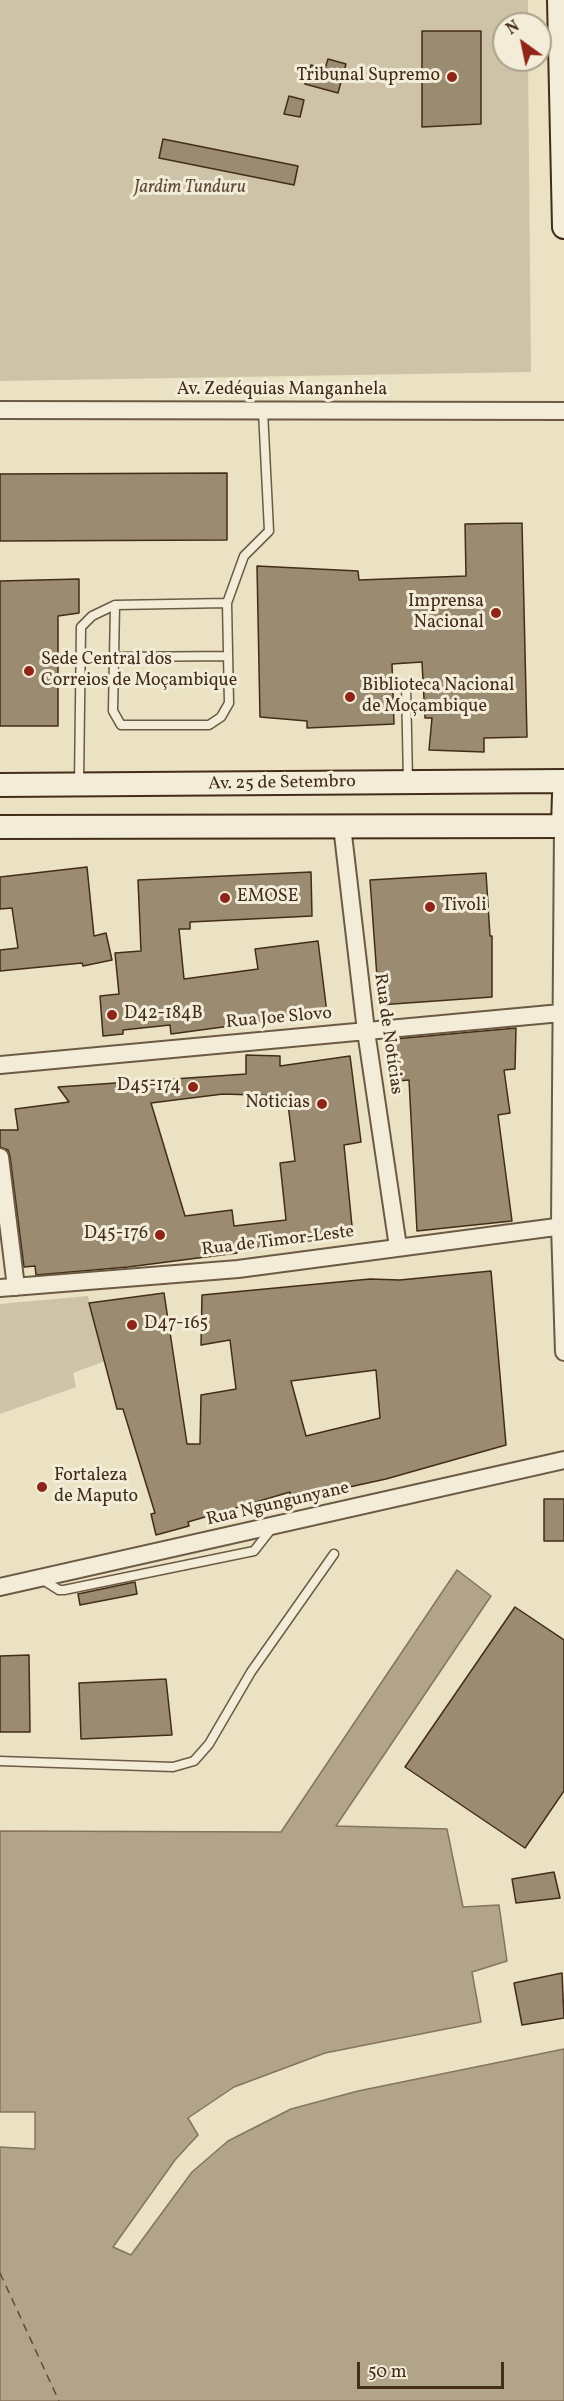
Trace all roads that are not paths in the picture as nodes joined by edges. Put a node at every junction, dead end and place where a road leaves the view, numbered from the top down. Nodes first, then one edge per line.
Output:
1 (559, 0) edge
2 (564, 227) edge
3 (0, 410) edge
4 (263, 411) junction
5 (564, 411) edge
6 (227, 603) junction
7 (115, 605) junction
8 (228, 656) junction
9 (114, 657) junction
10 (406, 684) dead end
11 (564, 781) edge
12 (408, 782) junction
13 (0, 786) edge
14 (79, 786) junction
15 (564, 794) edge
16 (342, 826) junction
17 (564, 826) edge
18 (0, 827) edge
19 (561, 1013) junction
20 (366, 1031) junction
21 (0, 1065) edge
22 (0, 1157) edge
23 (562, 1226) edge
24 (398, 1247) junction
25 (8, 1288) edge
26 (564, 1352) edge
27 (564, 1460) edge
28 (334, 1554) dead end
29 (0, 1587) edge
30 (0, 1761) edge

1 - 2 main road
3 - 4 street, Av. Zedéquias Manganhela
4 - 5 street, Av. Zedéquias Manganhela
4 - 6 lane
6 - 7 lane
6 - 8 lane
7 - 9 lane
7 - 14 lane
8 - 9 lane
8 - 9 lane
10 - 12 lane
11 - 12 main road, Av. 25 de Setembro
12 - 14 main road, Av. 25 de Setembro
13 - 14 main road, Av. 25 de Setembro
15 - 17 main road
16 - 17 main road
16 - 18 main road
16 - 20 street, Rua de Notícias
17 - 19 street
19 - 20 street, Rua Joe Slovo
19 - 23 street
20 - 21 street, Rua Joe Slovo
20 - 24 street, Rua de Notícias
22 - 25 street
23 - 24 street, Rua de Timor-Leste
23 - 26 street
24 - 25 street, Rua de Timor-Leste
27 - 29 street, Rua Ngungunyane
28 - 30 lane

